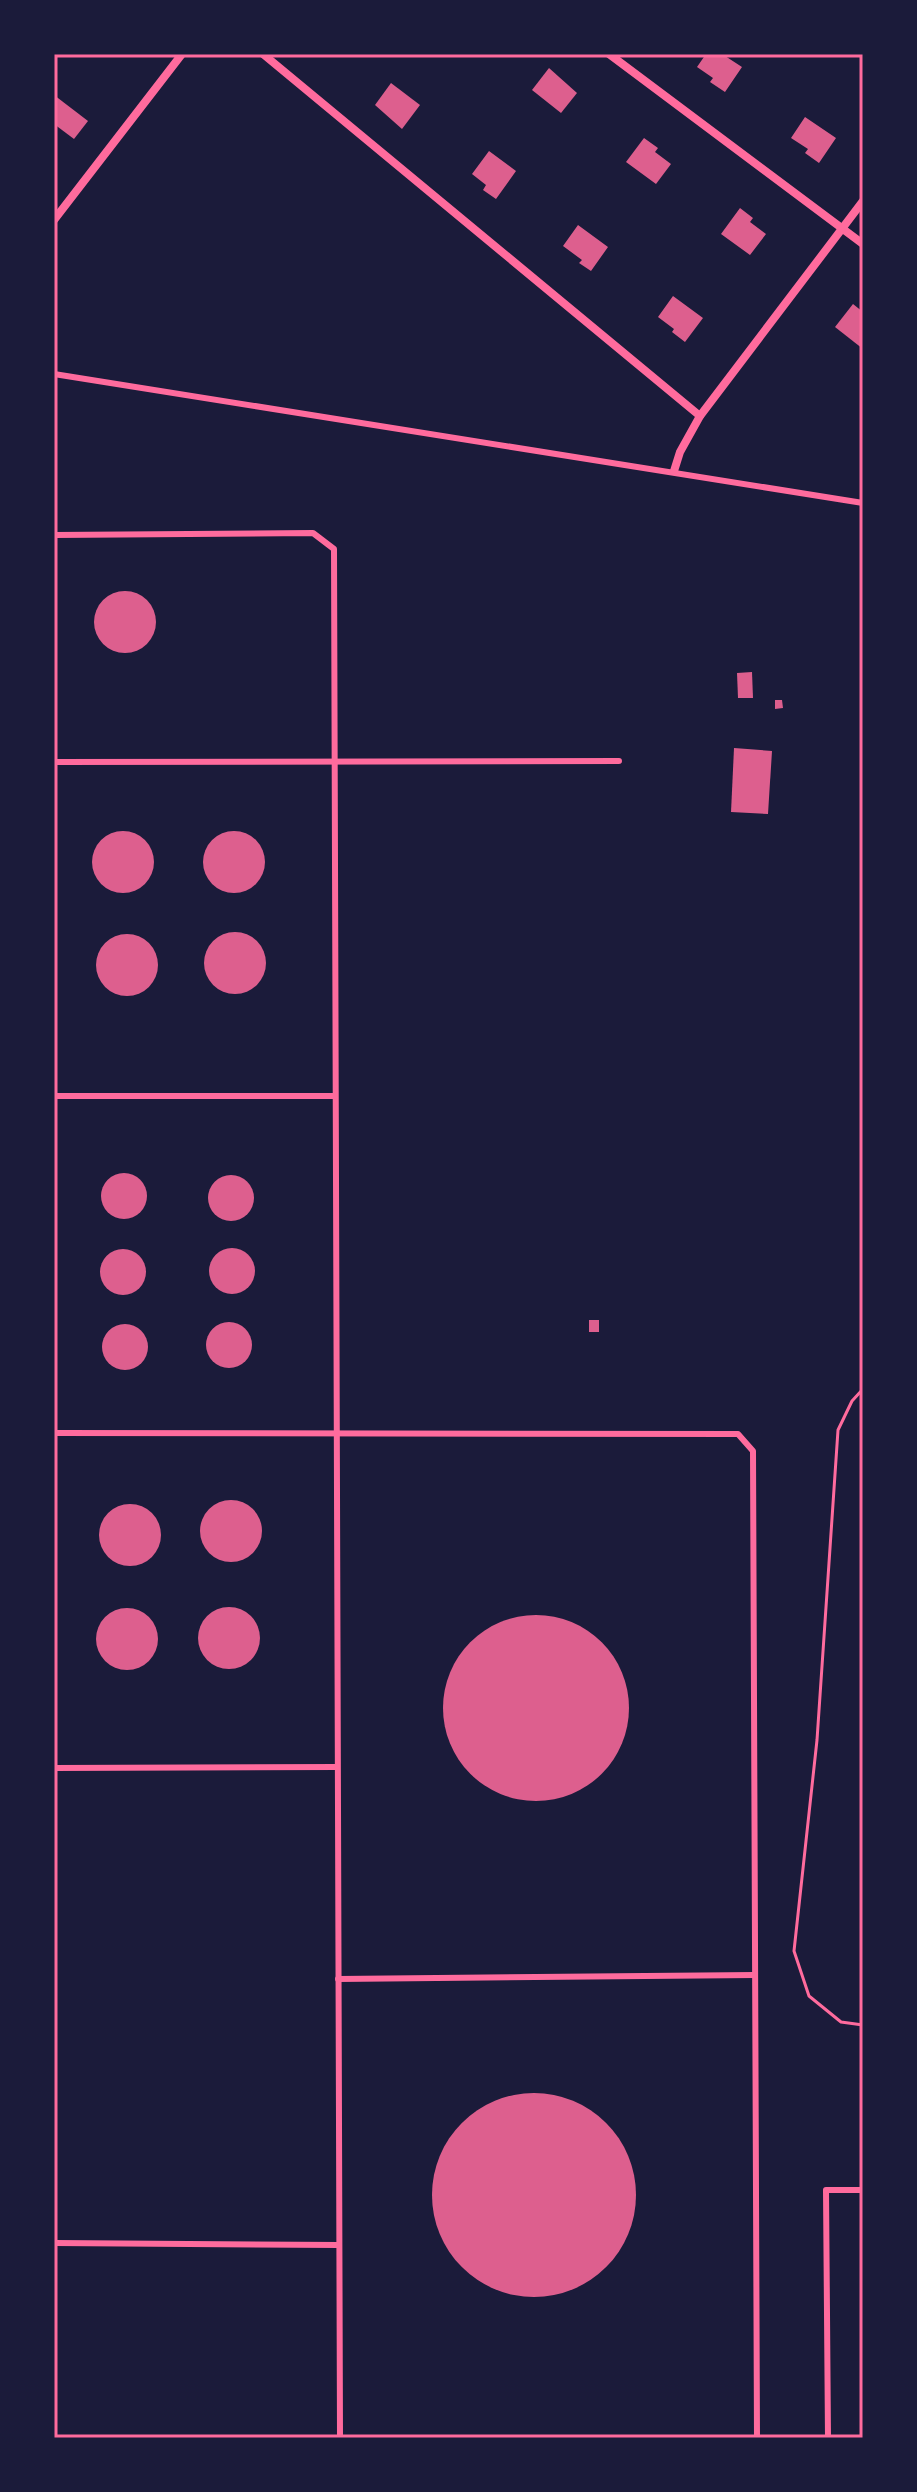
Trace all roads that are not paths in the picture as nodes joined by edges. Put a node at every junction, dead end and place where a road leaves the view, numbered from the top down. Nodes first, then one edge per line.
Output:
1 (182, 54) edge
2 (263, 54) edge
3 (609, 54) edge
4 (863, 201) edge
5 (54, 220) edge
6 (842, 228) junction
7 (863, 244) edge
8 (54, 374) edge
9 (700, 416) junction
10 (674, 471) junction
11 (863, 503) edge
12 (54, 535) edge
13 (334, 761) junction
14 (619, 761) dead end
15 (54, 762) edge
16 (54, 1096) edge
17 (335, 1096) junction
18 (54, 1433) edge
19 (336, 1433) junction
20 (337, 1767) junction
21 (54, 1768) edge
22 (755, 1975) junction
23 (338, 1979) junction
24 (863, 2190) edge
25 (54, 2243) edge
26 (339, 2245) junction
27 (340, 2438) edge
28 (757, 2438) edge
29 (828, 2438) edge

1 - 5 street
2 - 9 street
3 - 6 street
4 - 6 street
6 - 7 street
6 - 9 street
8 - 10 lane
9 - 10 street
10 - 11 lane
12 - 13 lane
13 - 14 lane
13 - 15 lane
13 - 17 lane
16 - 17 lane
17 - 19 lane
18 - 19 lane
19 - 20 lane
19 - 22 lane
20 - 21 lane
20 - 23 lane
22 - 23 lane
22 - 28 lane
23 - 26 lane
24 - 29 lane
25 - 26 lane
26 - 27 lane

